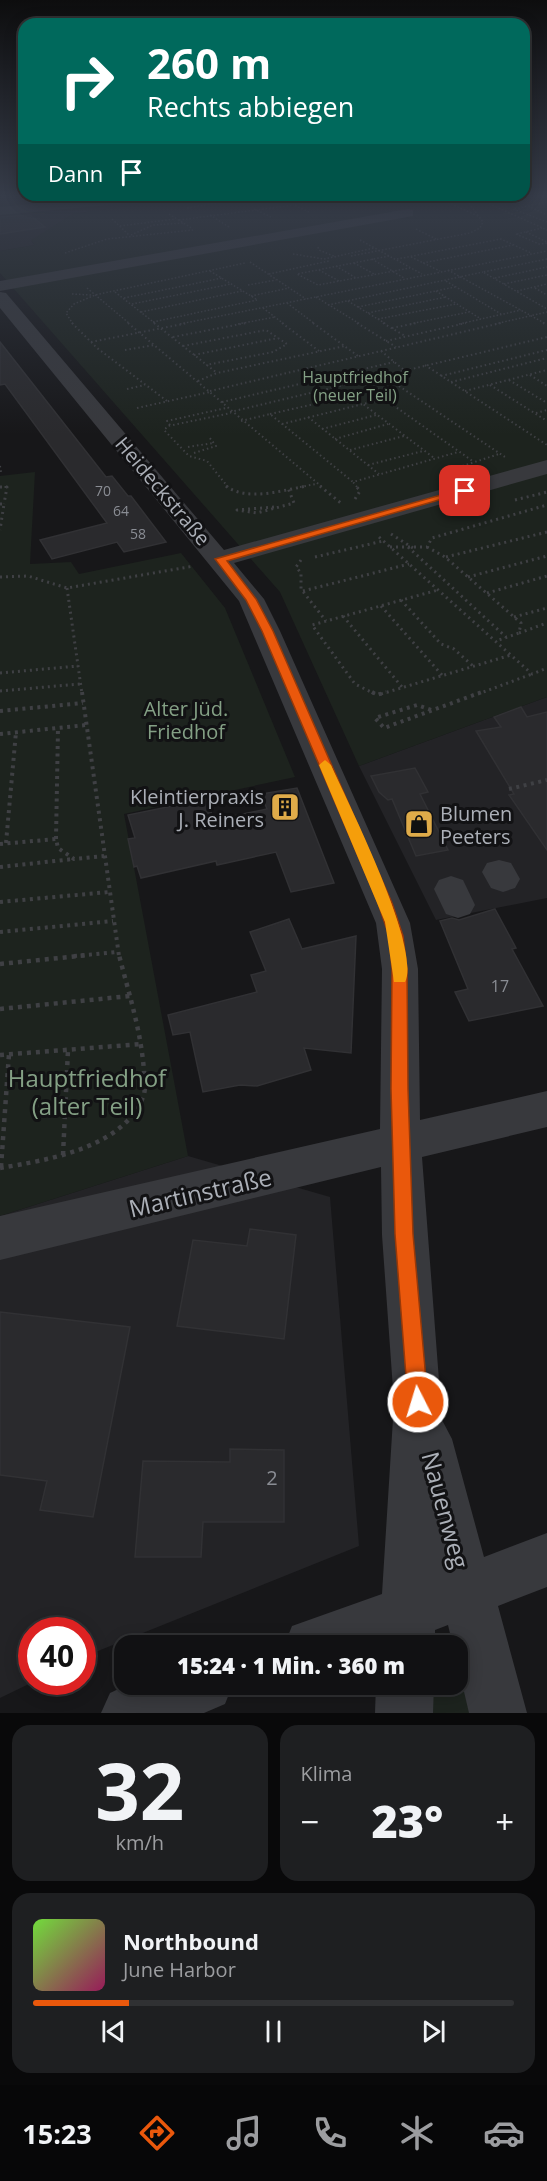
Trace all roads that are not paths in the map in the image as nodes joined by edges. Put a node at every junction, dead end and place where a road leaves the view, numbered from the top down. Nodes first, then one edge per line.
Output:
1 (65, 275) edge
2 (0, 286) edge
3 (0, 297) edge
4 (538, 470) edge
5 (220, 559) junction
6 (547, 1109) edge
7 (400, 1146) junction
8 (0, 1239) edge
9 (418, 1402) junction
10 (547, 1560) edge
11 (468, 1591) junction
12 (409, 1628) edge
13 (371, 1635) edge
14 (177, 1695) edge
15 (405, 1695) edge
16 (130, 1713) edge
17 (404, 1713) edge
18 (498, 1713) edge

1 - 2 street
3 - 5 street, Heideckstraße
4 - 5 street
5 - 7 street, Heideckstraße
6 - 7 street, Martinstraße
7 - 8 street, Martinstraße
7 - 9 street, Heideckstraße
9 - 11 street, Nauenweg
9 - 12 street, Nauenweg
10 - 11 street
11 - 12 street
11 - 18 street, Nauenweg
12 - 13 street
14 - 16 street
15 - 17 street

